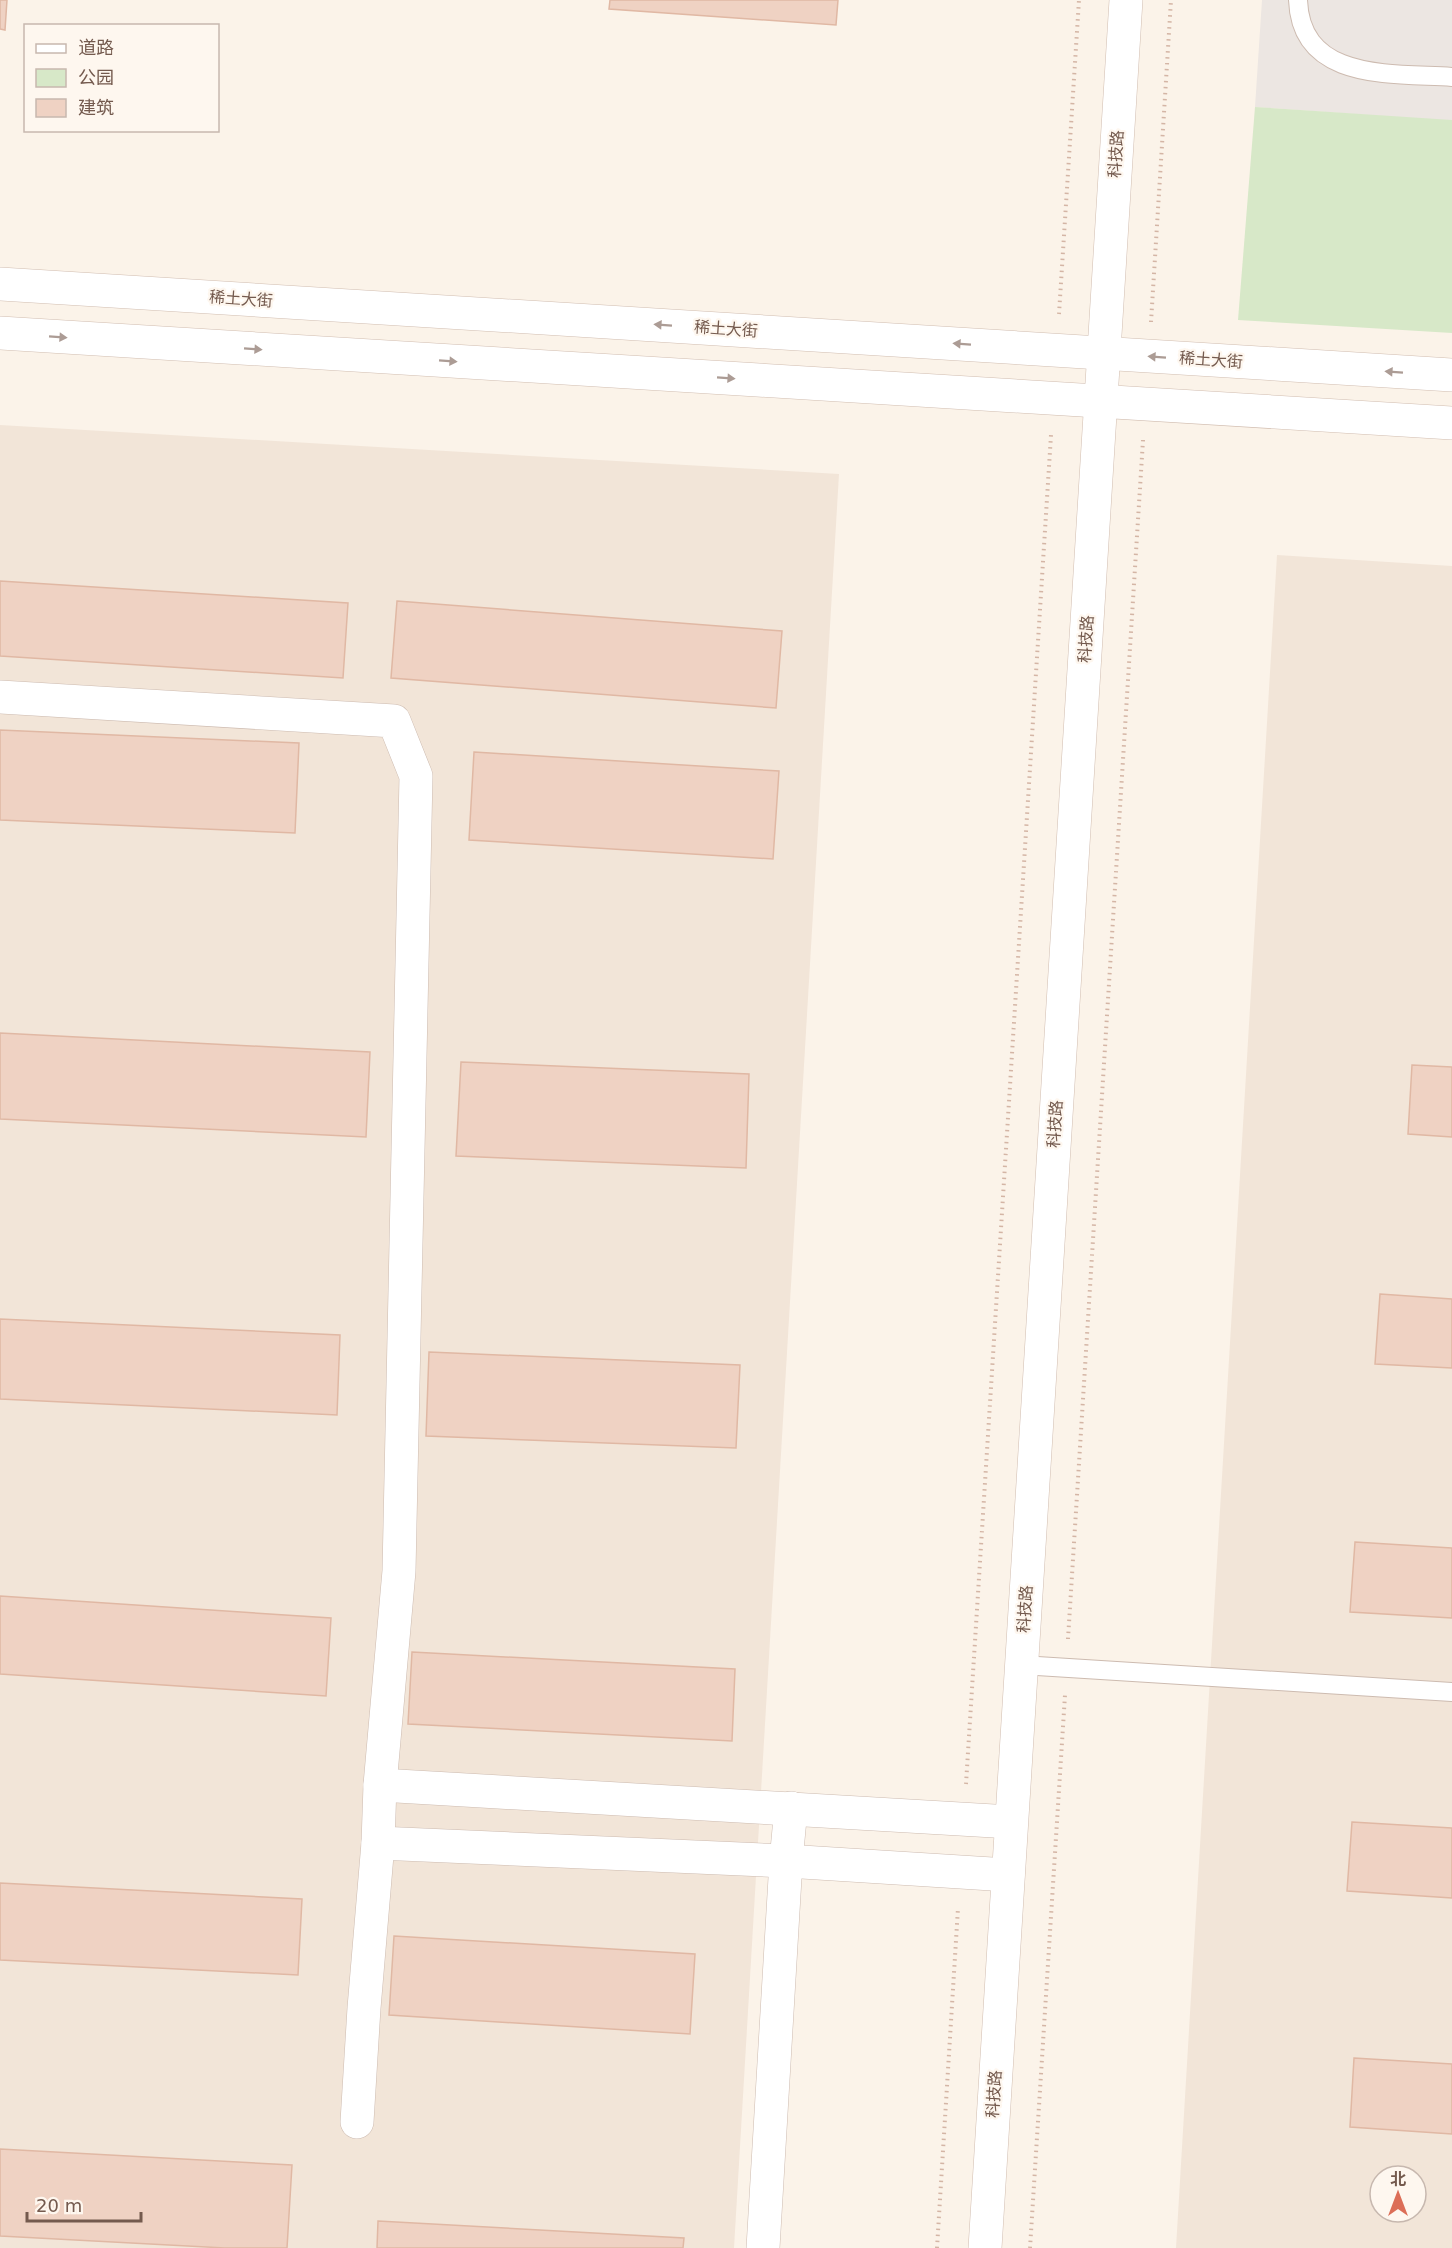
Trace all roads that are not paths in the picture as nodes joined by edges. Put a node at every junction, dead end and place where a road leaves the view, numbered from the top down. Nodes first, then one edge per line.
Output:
1 (1126, 0) edge
2 (1298, 0) edge
3 (1452, 77) edge
4 (0, 284) edge
5 (0, 333) edge
6 (1104, 353) junction
7 (1452, 375) edge
8 (1101, 402) junction
9 (1452, 423) edge
10 (0, 698) edge
11 (1021, 1665) junction
12 (1452, 1692) edge
13 (380, 1785) junction
14 (791, 1808) junction
15 (1011, 1822) junction
16 (378, 1843) junction
17 (786, 1861) junction
18 (1008, 1875) junction
19 (357, 2121) dead end
20 (763, 2248) edge
21 (985, 2248) edge

1 - 6 street, 科技路
2 - 3 lane
6 -> 4 street, 稀土大街
5 -> 8 street
7 -> 6 street, 稀土大街
6 - 8 street, 科技路
8 - 9 street
8 - 11 street, 科技路
10 - 13 street
11 - 12 lane
11 - 15 street, 科技路
13 - 14 street
13 - 16 street
14 - 15 street
14 - 17 street
15 - 18 street, 科技路
16 - 17 street
16 - 19 street
17 - 18 street
17 - 20 street
18 - 21 street, 科技路

